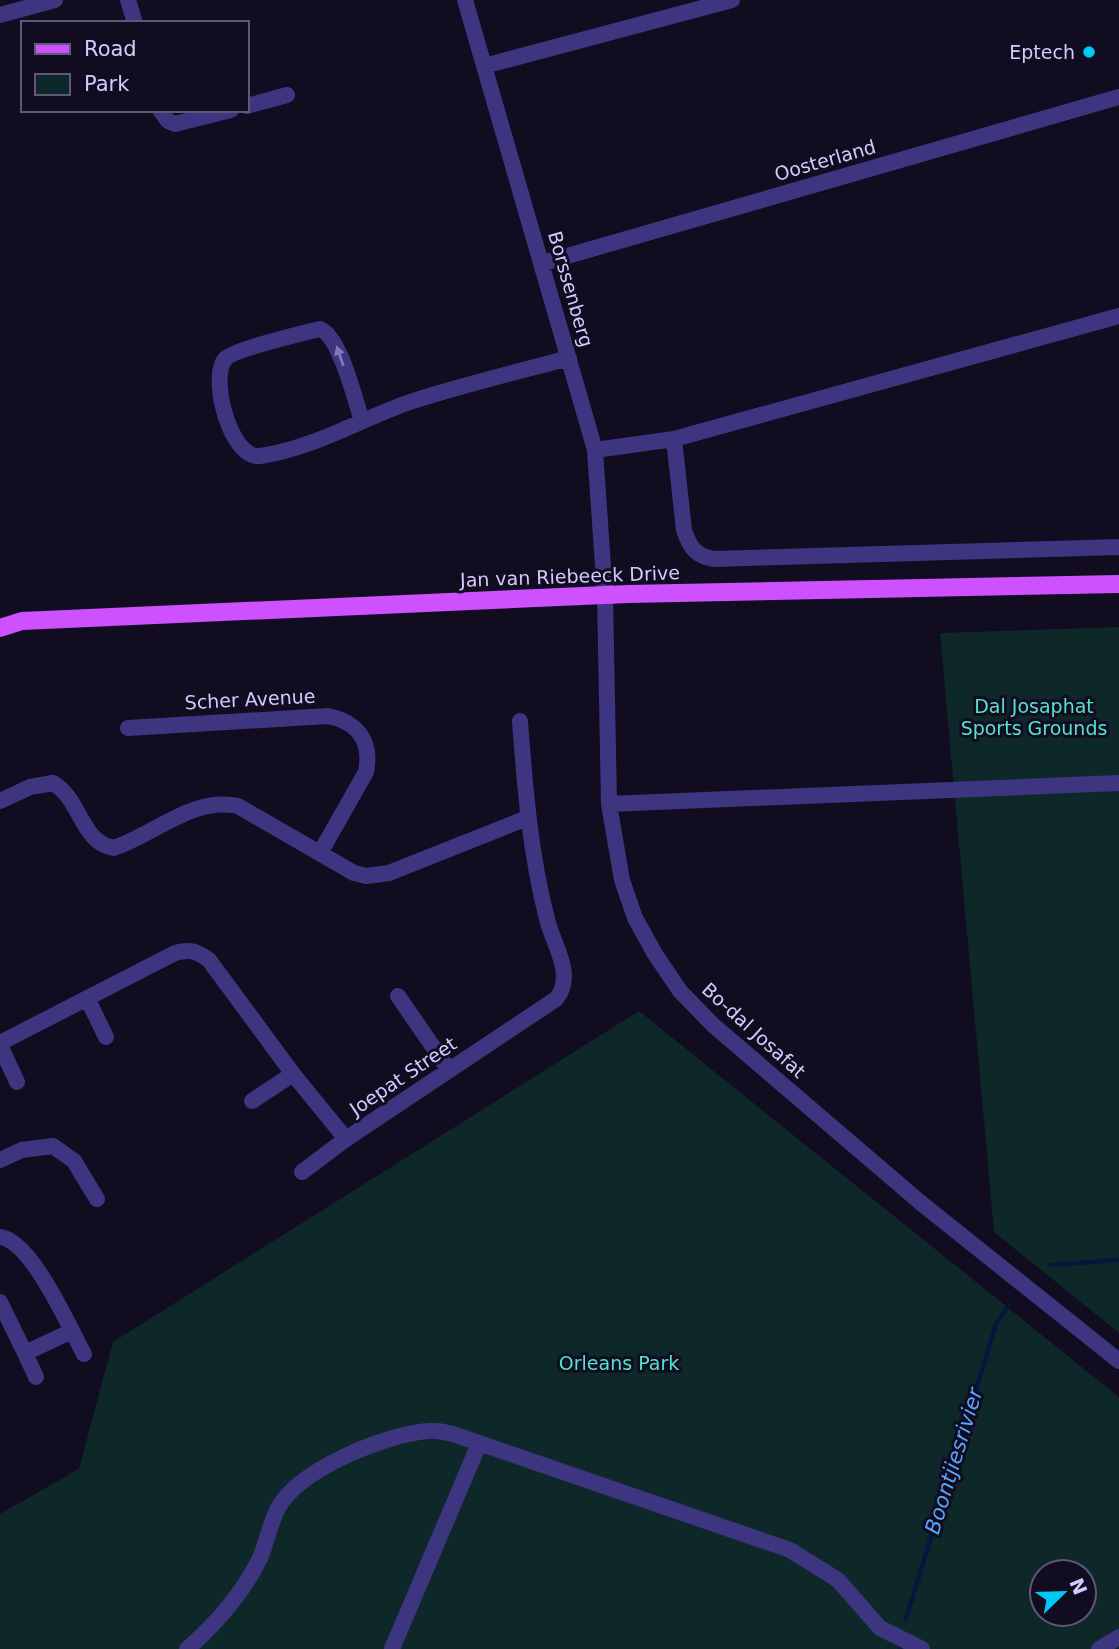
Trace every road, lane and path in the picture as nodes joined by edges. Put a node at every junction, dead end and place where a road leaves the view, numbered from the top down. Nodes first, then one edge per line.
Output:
1 (55, 0) edge
2 (128, 0) edge
3 (465, 0) edge
4 (732, 0) edge
5 (0, 15) edge
6 (134, 21) edge
7 (484, 66) junction
8 (287, 95) dead end
9 (1119, 97) edge
10 (248, 106) edge
11 (161, 112) edge
12 (223, 112) edge
13 (543, 263) junction
14 (1119, 316) edge
15 (569, 358) junction
16 (362, 421) junction
17 (674, 439) junction
18 (595, 450) junction
19 (1119, 547) edge
20 (1119, 584) edge
21 (605, 595) junction
22 (0, 616) edge
23 (22, 621) junction
24 (0, 628) edge
25 (520, 720) dead end
26 (128, 728) dead end
27 (1119, 783) edge
28 (0, 801) edge
29 (609, 804) junction
30 (527, 818) junction
31 (320, 853) junction
32 (398, 996) dead end
33 (88, 1000) junction
34 (106, 1037) dead end
35 (0, 1044) edge
36 (449, 1070) junction
37 (293, 1074) junction
38 (17, 1082) dead end
39 (252, 1101) dead end
40 (346, 1139) junction
41 (0, 1160) edge
42 (302, 1172) dead end
43 (97, 1199) dead end
44 (0, 1237) edge
45 (0, 1302) edge
46 (72, 1331) junction
47 (25, 1353) junction
48 (85, 1354) dead end
49 (1119, 1361) edge
50 (36, 1377) dead end
51 (479, 1444) junction
52 (1119, 1637) edge
53 (187, 1649) edge
54 (392, 1649) edge
55 (922, 1649) edge
56 (1099, 1649) edge

1 - 5 street
2 - 6 street
3 - 7 street, Borssenberg
4 - 7 street
7 - 13 street, Borssenberg
8 - 10 street
9 - 13 street, Oosterland
11 - 12 street
13 - 15 street, Borssenberg
14 - 17 street
15 - 16 street
15 - 18 street, Borssenberg
16 -> 16 street
17 - 18 street
17 - 19 street
18 - 21 street, Borssenberg
20 - 21 main road, Jan van Riebeeck Drive
21 - 23 main road, Jan van Riebeeck Drive
21 - 29 street, Bo-dal Josafat
22 - 23 main road, Jan van Riebeeck Drive
23 - 24 main road, Jan van Riebeeck Drive
25 - 30 street, Joepat Street
26 - 31 street, Scher Avenue
27 - 29 street
28 - 31 street
29 - 49 street, Bo-dal Josafat
30 - 31 street
30 - 36 street, Joepat Street
32 - 36 street
33 - 34 street
33 - 35 street, Joepat Street
33 - 37 street, Joepat Street
35 - 38 street
36 - 40 street, Joepat Street
37 - 39 street
37 - 40 street, Joepat Street
40 - 42 street
41 - 43 street
44 - 46 street
45 - 47 street
46 - 47 street
46 - 48 street
47 - 50 street
51 - 53 street
51 - 54 street
51 - 55 street
52 - 56 street

